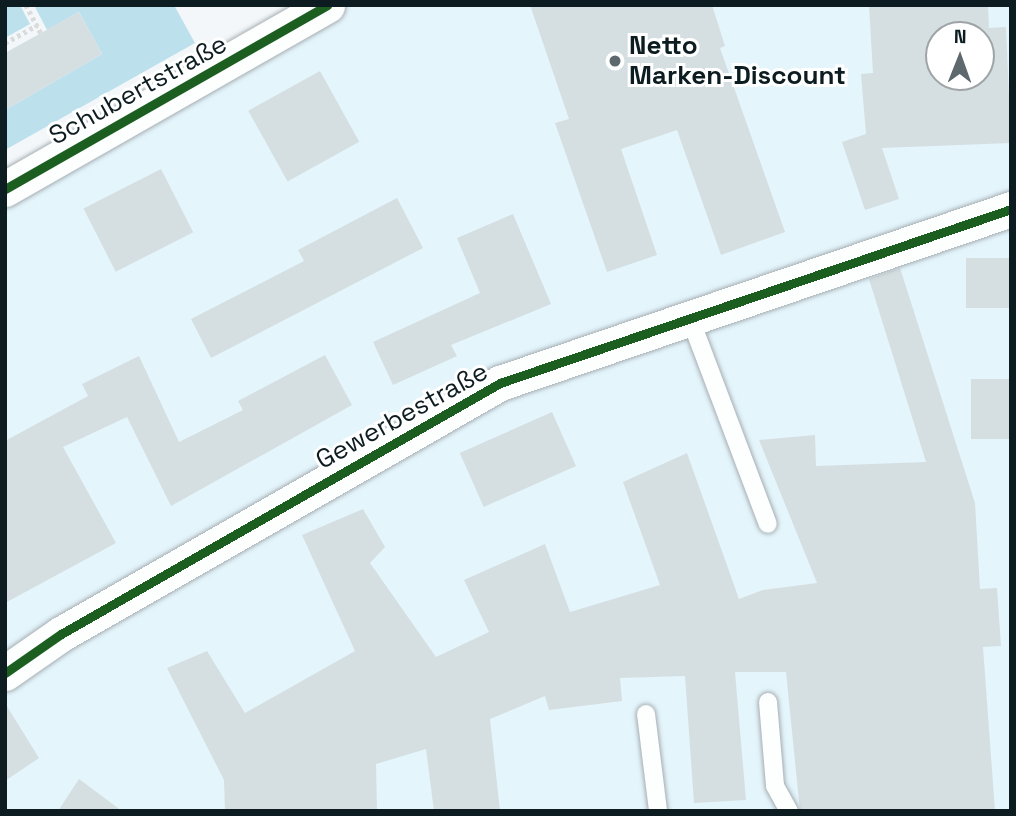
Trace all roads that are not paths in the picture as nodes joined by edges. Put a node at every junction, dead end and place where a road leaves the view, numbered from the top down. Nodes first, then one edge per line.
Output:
1 (309, 10) edge
2 (5, 189) edge
3 (1011, 209) edge
4 (690, 318) junction
5 (768, 524) dead end
6 (5, 673) edge
7 (768, 702) dead end
8 (646, 714) dead end
9 (658, 811) edge
10 (789, 811) edge

1 - 2 street, Schubertstraße
3 - 4 street, Gewerbestraße
4 - 5 lane
4 - 6 street, Gewerbestraße
7 - 10 lane
8 - 9 lane

